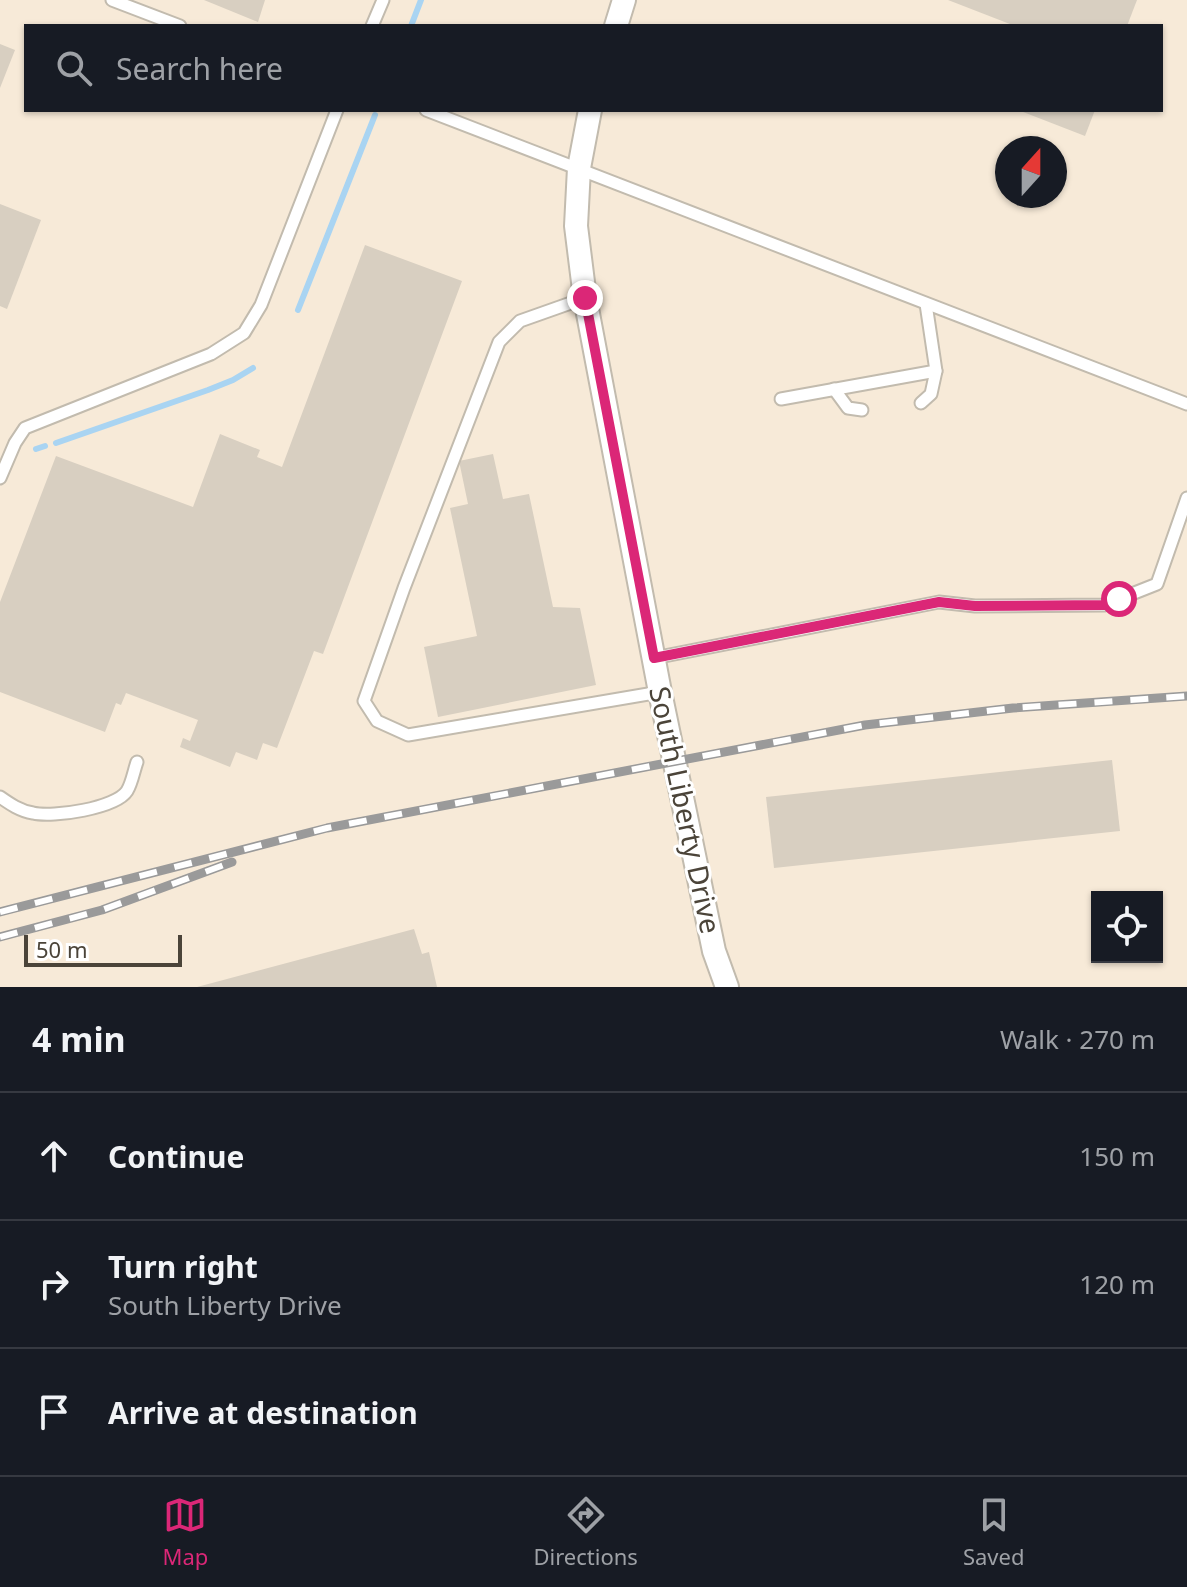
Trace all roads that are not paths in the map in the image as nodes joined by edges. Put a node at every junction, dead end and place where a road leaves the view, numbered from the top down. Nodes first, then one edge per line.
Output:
1 (112, 0) edge
2 (383, 0) edge
3 (624, 0) edge
4 (175, 24) edge
5 (373, 24) edge
6 (617, 24) edge
7 (336, 112) edge
8 (431, 112) edge
9 (590, 112) edge
10 (579, 168) junction
11 (585, 298) junction
12 (926, 304) junction
13 (936, 371) junction
14 (834, 389) junction
15 (781, 399) dead end
16 (921, 403) dead end
17 (1187, 404) edge
18 (862, 410) dead end
19 (0, 478) edge
20 (1187, 498) edge
21 (654, 658) junction
22 (660, 692) junction
23 (137, 762) dead end
24 (0, 797) edge
25 (727, 987) edge

1 - 4 lane
2 - 5 lane
3 - 6 street
7 - 19 lane
8 - 10 lane
9 - 10 street, South Liberty Drive
10 - 11 street, South Liberty Drive
10 - 12 lane
11 - 21 street, South Liberty Drive
11 - 22 lane
12 - 13 lane
12 - 17 lane
13 - 14 lane
13 - 16 lane
14 - 15 lane
14 - 18 lane
20 - 21 lane
21 - 22 street, South Liberty Drive
22 - 25 street, South Liberty Drive
23 - 24 lane

